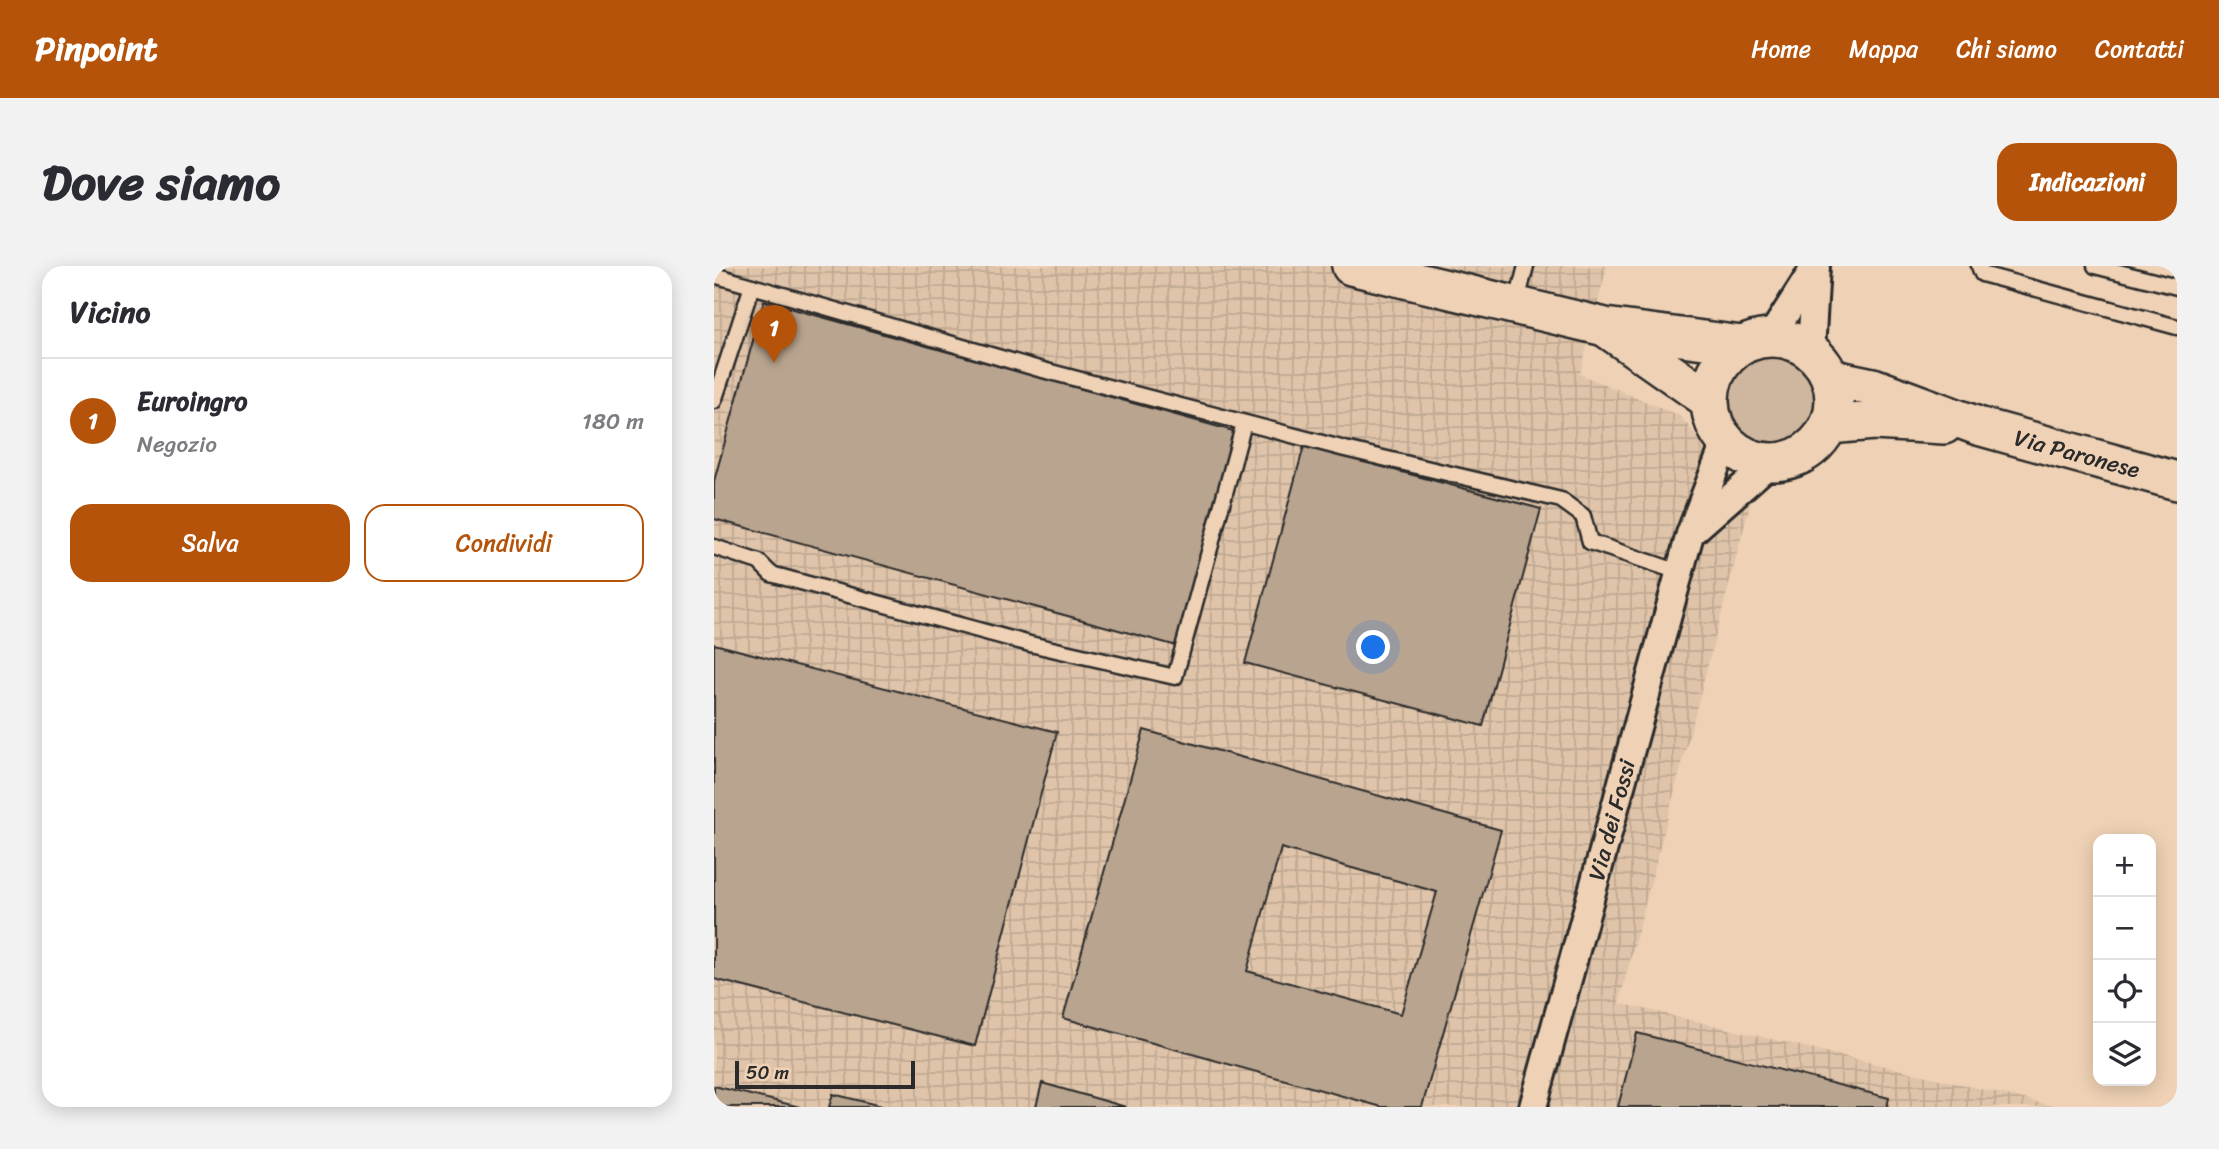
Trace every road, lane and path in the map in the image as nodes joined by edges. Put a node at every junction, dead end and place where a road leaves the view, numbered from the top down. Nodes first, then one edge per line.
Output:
1 (1351, 266) edge
2 (1526, 266) edge
3 (1979, 266) edge
4 (2095, 266) edge
5 (714, 275) edge
6 (752, 285) junction
7 (2177, 287) edge
8 (1515, 307) junction
9 (1605, 327) junction
10 (2177, 327) edge
11 (1756, 342) junction
12 (1821, 365) junction
13 (1709, 400) junction
14 (714, 401) edge
15 (1244, 423) junction
16 (1829, 425) junction
17 (1978, 426) junction
18 (1725, 443) junction
19 (1770, 463) junction
20 (2177, 481) edge
21 (1690, 534) junction
22 (714, 547) edge
23 (1679, 572) junction
24 (1533, 1107) edge

1 - 8 main road
2 - 8 lane
3 - 10 lane
4 - 7 lane
5 - 6 lane
6 - 14 lane
6 - 15 lane
8 - 9 main road
9 - 11 main road
9 - 13 main road
11 - 12 main road
11 - 12 street
11 - 13 main road
12 - 16 main road
12 - 17 main road, Via Paronese
13 - 18 main road
15 - 22 lane
15 - 23 lane
16 - 17 main road, Via Paronese
16 - 19 main road
17 - 20 main road, Via Paronese
18 - 19 main road
18 - 21 street, Via dei Fossi
19 - 21 street
21 - 23 street, Via dei Fossi
23 - 24 street, Via dei Fossi

